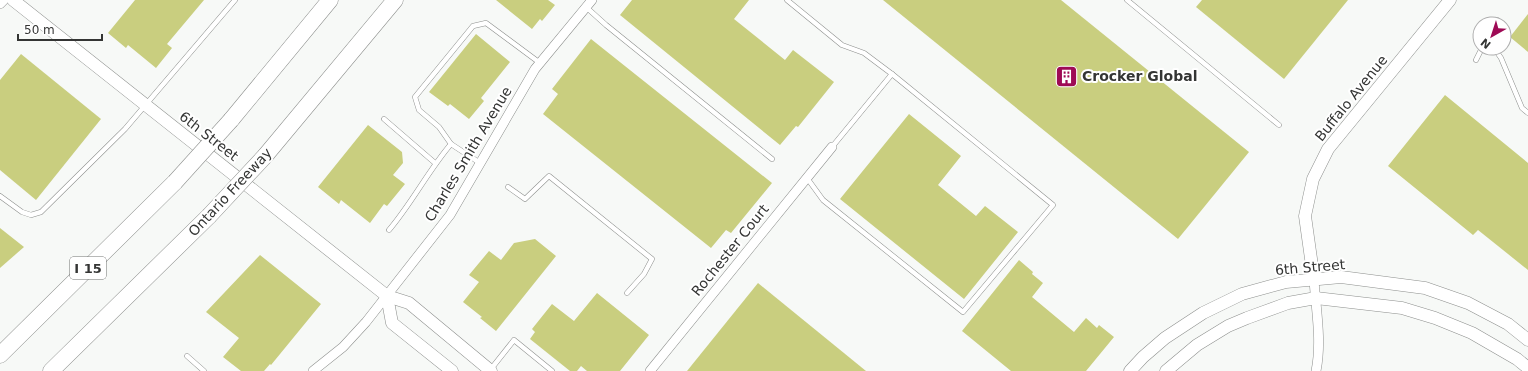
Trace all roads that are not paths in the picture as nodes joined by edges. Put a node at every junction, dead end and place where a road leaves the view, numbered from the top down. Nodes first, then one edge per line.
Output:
1 (4, 0) edge
2 (13, 0) edge
3 (235, 0) edge
4 (330, 0) edge
5 (395, 0) edge
6 (787, 0) edge
7 (1127, 0) edge
8 (1450, 0) edge
9 (0, 4) edge
10 (589, 4) edge
11 (1478, 56) edge
12 (1500, 56) edge
13 (1476, 60) dead end
14 (540, 63) junction
15 (892, 74) junction
16 (145, 105) junction
17 (1528, 113) edge
18 (384, 119) dead end
19 (1279, 125) dead end
20 (451, 144) junction
21 (832, 147) joint
22 (772, 159) dead end
23 (435, 163) junction
24 (480, 163) junction
25 (807, 178) junction
26 (508, 186) dead end
27 (0, 196) edge
28 (389, 230) dead end
29 (1314, 280) junction
30 (627, 293) dead end
31 (387, 296) junction
32 (1316, 298) junction
33 (1528, 340) edge
34 (0, 354) edge
35 (187, 356) dead end
36 (1528, 368) edge
37 (51, 371) edge
38 (204, 371) edge
39 (313, 371) edge
40 (452, 371) edge
41 (491, 371) edge
42 (552, 371) edge
43 (650, 371) edge
44 (1130, 371) edge
45 (1166, 371) edge
46 (1316, 371) edge

1 - 9 street
2 - 16 street, 6th Street
3 - 16 lane
4 - 34 highway, I 15, bridge
5 - 37 highway, Ontario Freeway, bridge
6 - 15 lane
7 - 19 lane
8 - 29 street, Buffalo Avenue
10 - 14 street, Charles Smith Avenue
10 - 22 lane
11 - 13 lane
12 - 17 lane
14 - 20 lane
14 - 24 street, Charles Smith Avenue
15 - 21 lane
15 - 25 lane
16 - 27 lane
16 - 31 street, 6th Street
18 - 23 lane
20 - 23 lane
20 - 24 lane
21 - 25 street, Rochester Court
23 - 28 lane
24 - 31 street, Charles Smith Avenue
25 - 43 street, Rochester Court
26 - 30 lane
29 - 32 street, Buffalo Avenue
29 - 33 street, 6th Street
29 - 44 street, 6th Street
31 - 39 street, Charles Smith Avenue
31 - 40 street
31 - 41 street, 6th Street
32 - 36 street
32 - 45 street
32 - 46 street, Buffalo Avenue
35 - 38 lane
41 - 42 lane

